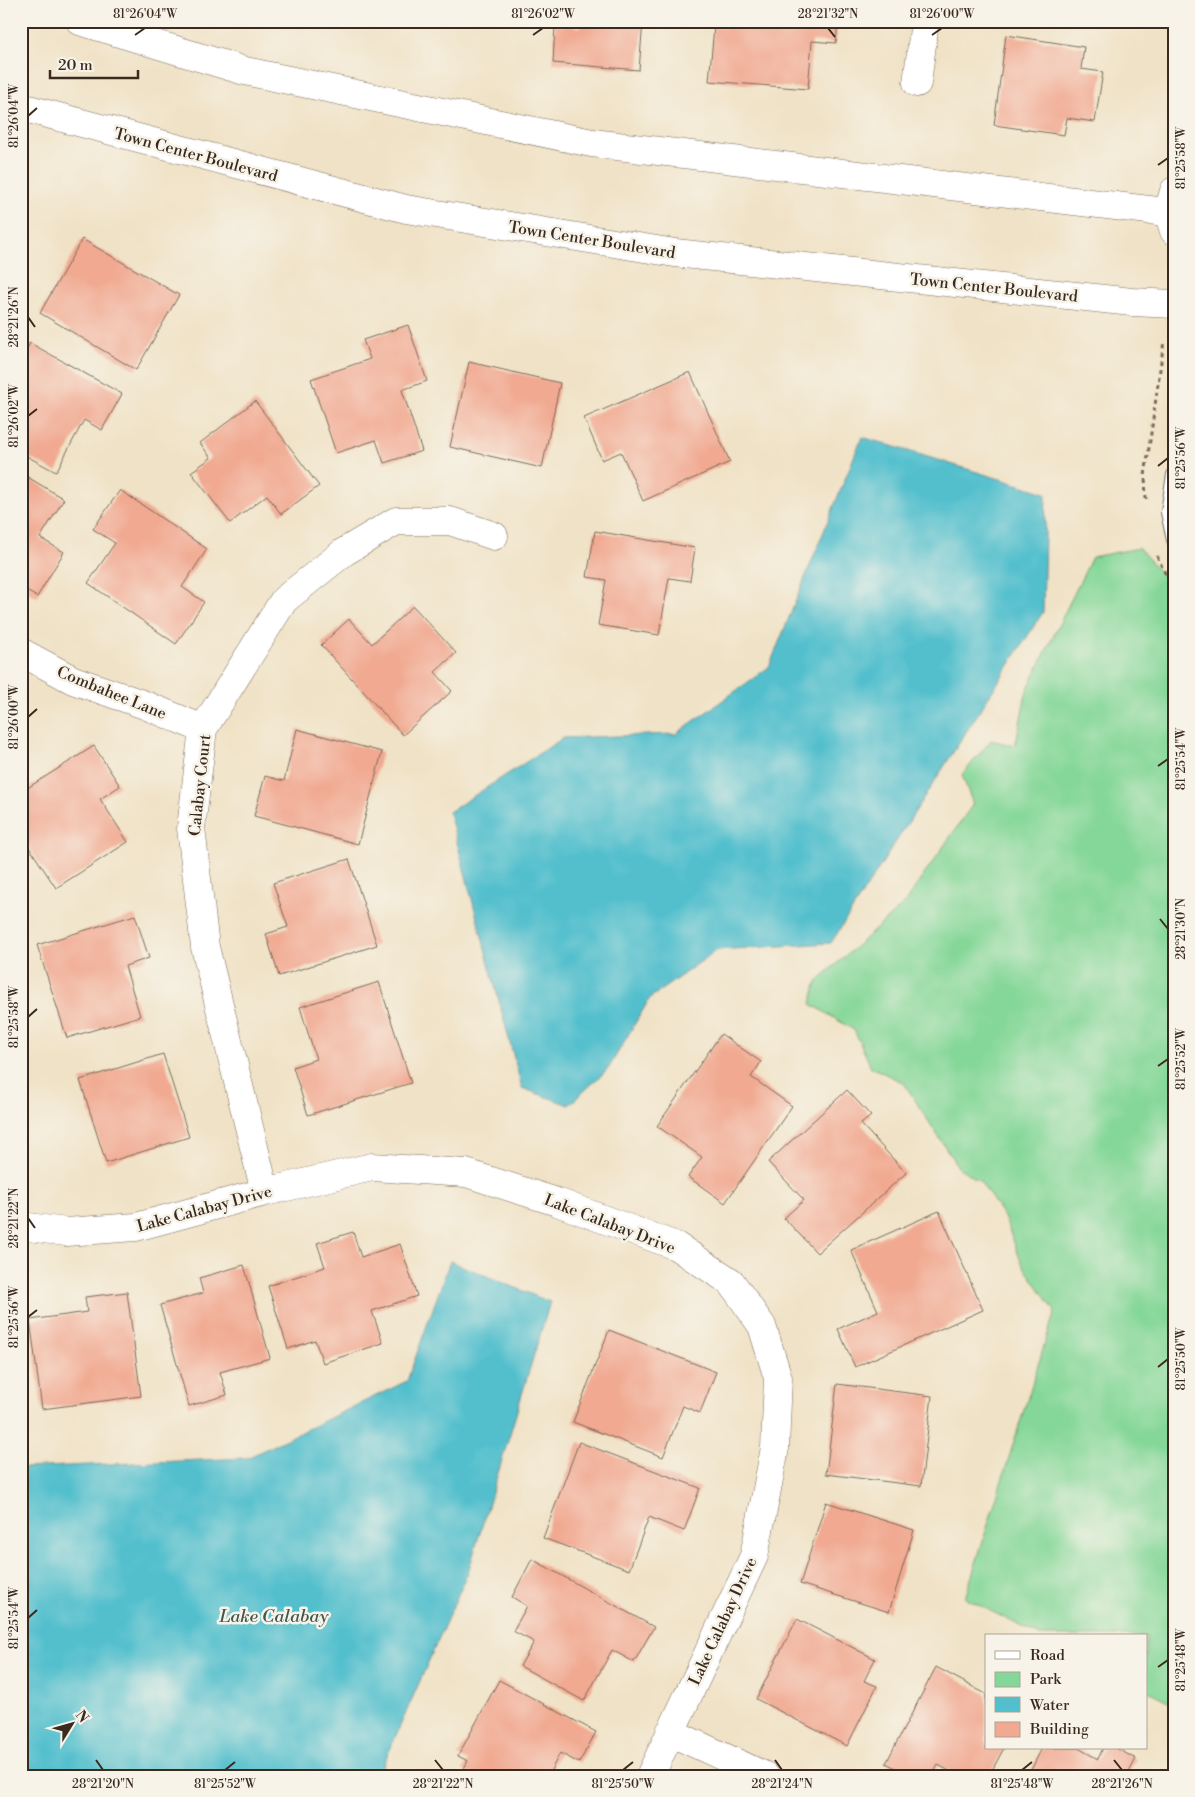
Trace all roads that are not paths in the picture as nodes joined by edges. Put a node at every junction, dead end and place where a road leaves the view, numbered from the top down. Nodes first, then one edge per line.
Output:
1 (80, 21) edge
2 (925, 21) edge
3 (917, 83) dead end
4 (21, 107) edge
5 (1172, 212) edge
6 (1174, 304) edge
7 (1174, 475) edge
8 (1171, 512) edge
9 (494, 536) dead end
10 (1174, 540) edge
11 (21, 652) edge
12 (203, 729) junction
13 (265, 1192) junction
14 (21, 1226) edge
15 (670, 1732) junction
16 (650, 1776) edge
17 (765, 1776) edge

1 - 5 street
2 - 3 street
4 - 6 street, Town Center Boulevard
7 - 8 lane
8 - 10 lane
9 - 12 street, Calabay Court
11 - 12 street, Combahee Lane
12 - 13 street, Calabay Court
13 - 14 street, Lake Calabay Drive
13 - 15 street, Lake Calabay Drive
15 - 16 street, Lake Calabay Drive
15 - 17 street

